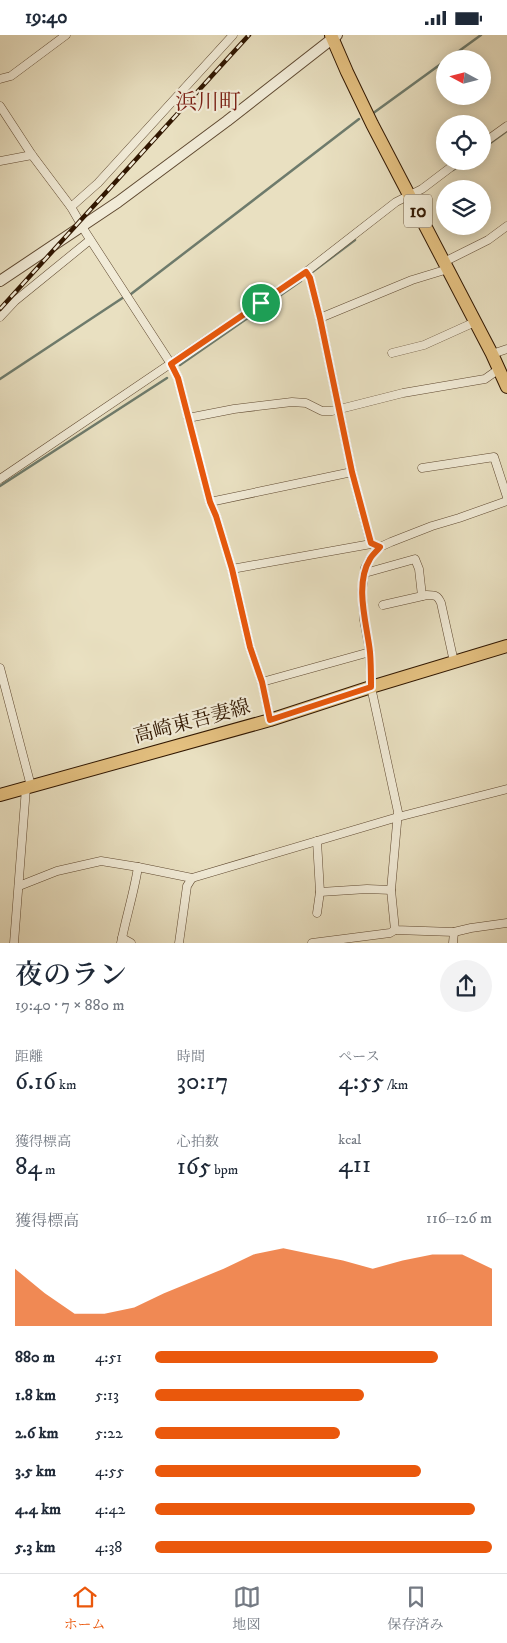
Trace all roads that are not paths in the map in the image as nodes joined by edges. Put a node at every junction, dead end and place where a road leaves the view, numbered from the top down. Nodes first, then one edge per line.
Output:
1 (66, 35) edge
2 (233, 35) edge
3 (333, 36) edge
4 (0, 79) edge
5 (0, 106) edge
6 (507, 126) edge
7 (491, 138) edge
8 (32, 155) junction
9 (0, 161) edge
10 (447, 170) edge
11 (409, 195) junction
12 (71, 207) junction
13 (82, 226) junction
14 (507, 226) edge
15 (90, 240) junction
16 (446, 265) junction
17 (306, 272) junction
18 (0, 281) edge
19 (0, 317) edge
20 (320, 318) junction
21 (475, 322) junction
22 (507, 349) edge
23 (392, 353) dead end
24 (492, 354) junction
25 (171, 364) junction
26 (499, 369) junction
27 (507, 387) edge
28 (338, 410) junction
29 (188, 418) junction
30 (422, 467) dead end
31 (352, 472) junction
32 (0, 479) edge
33 (507, 497) edge
34 (507, 501) edge
35 (210, 502) junction
36 (371, 543) junction
37 (380, 547) junction
38 (232, 569) junction
39 (365, 573) junction
40 (422, 596) junction
41 (383, 605) dead end
42 (507, 646) edge
43 (370, 652) junction
44 (454, 662) junction
45 (0, 668) edge
46 (262, 682) junction
47 (371, 687) junction
48 (270, 720) junction
49 (29, 787) junction
50 (507, 789) edge
51 (0, 795) edge
52 (398, 817) junction
53 (317, 841) junction
54 (138, 867) junction
55 (192, 878) junction
56 (19, 885) junction
57 (391, 890) junction
58 (320, 892) junction
59 (317, 913) dead end
60 (507, 923) edge
61 (395, 931) junction
62 (454, 932) junction
63 (121, 941) edge
64 (14, 943) edge
65 (131, 943) edge
66 (179, 943) edge
67 (312, 943) edge
68 (453, 943) edge

1 - 4 street
2 - 12 street
3 - 11 main road, 10
3 - 13 street
5 - 8 street
6 - 7 street
8 - 9 street
8 - 12 street
10 - 11 street
11 - 16 main road, 10
11 - 17 street
12 - 13 street
13 - 15 street
13 - 18 street
14 - 16 street
15 - 19 street
15 - 25 street
16 - 20 street
16 - 21 main road, 10
17 - 20 street
17 - 25 street
20 - 28 street
21 - 23 street
21 - 24 main road, 10
22 - 24 street
24 - 26 main road, 10
25 - 29 street
25 - 32 street
26 - 27 main road, 10
26 - 28 street
28 - 29 street
28 - 31 street
29 - 35 street
30 - 33 street
31 - 35 street
31 - 36 street
34 - 37 street
35 - 38 street
36 - 37 street
36 - 38 street
37 - 39 street
38 - 46 street
39 - 40 street
39 - 43 street
40 - 41 street
40 - 44 street
42 - 44 main road, 高崎東吾妻線
43 - 46 street
43 - 47 street
44 - 47 main road, 高崎東吾妻線
45 - 49 street
46 - 48 street
47 - 48 main road, 高崎東吾妻線
47 - 52 street
48 - 49 main road, 高崎東吾妻線
49 - 51 main road, 高崎東吾妻線
49 - 56 street
50 - 52 street
52 - 53 street
52 - 57 street
53 - 55 street
53 - 58 street
54 - 55 street
54 - 56 street
54 - 63 street
55 - 66 street
56 - 64 street
57 - 58 street
57 - 61 street
58 - 59 street
60 - 62 street
61 - 62 street
61 - 67 street
62 - 68 street
63 - 65 street

